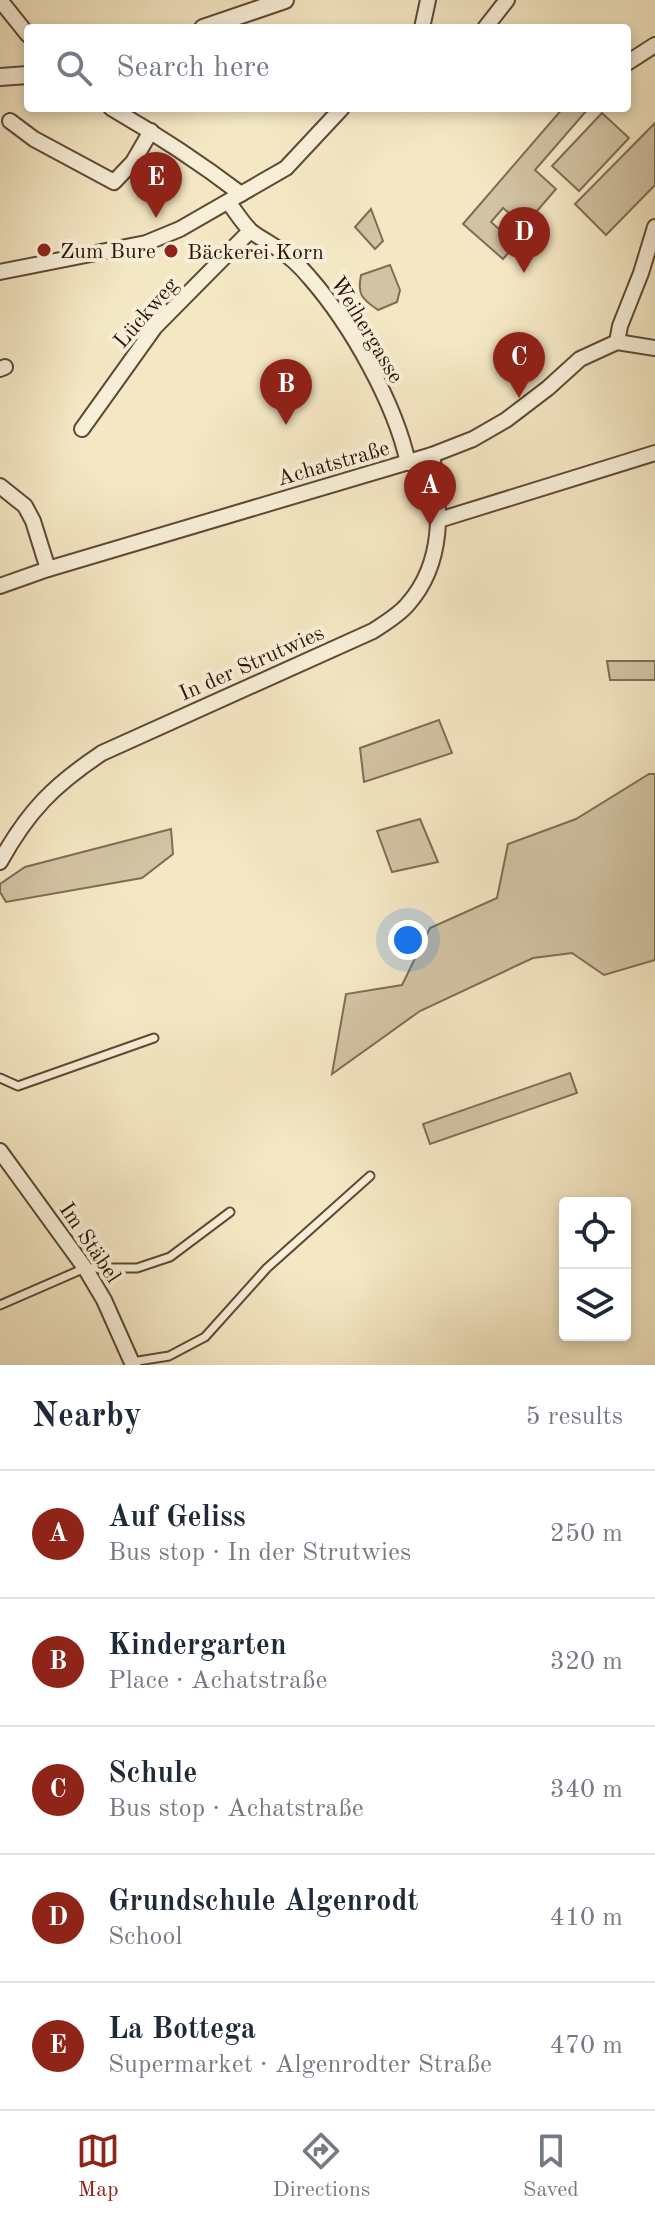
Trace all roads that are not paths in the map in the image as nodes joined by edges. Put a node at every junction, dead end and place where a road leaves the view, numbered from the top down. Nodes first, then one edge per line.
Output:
1 (0, 0) edge
2 (285, 0) edge
3 (428, 0) edge
4 (507, 0) edge
5 (215, 24) edge
6 (423, 24) edge
7 (488, 24) edge
8 (24, 30) edge
9 (655, 45) edge
10 (631, 60) edge
11 (24, 75) edge
12 (0, 77) edge
13 (118, 112) edge
14 (338, 112) edge
15 (10, 121) dead end
16 (151, 131) junction
17 (235, 198) junction
18 (655, 227) edge
19 (250, 231) junction
20 (0, 272) edge
21 (617, 342) junction
22 (655, 348) edge
23 (82, 429) dead end
24 (655, 453) edge
25 (432, 455) junction
26 (408, 463) junction
27 (0, 486) edge
28 (439, 520) junction
29 (48, 569) junction
30 (0, 586) edge
31 (0, 862) edge
32 (154, 1038) dead end
33 (0, 1078) edge
34 (0, 1151) edge
35 (370, 1176) dead end
36 (230, 1212) dead end
37 (85, 1268) junction
38 (0, 1305) edge
39 (132, 1363) edge

1 - 8 street
2 - 5 street
3 - 6 street
4 - 7 street
9 - 10 street
11 - 12 street
13 - 16 street, Weihergasse
14 - 17 street
15 - 16 street
16 - 17 street, Weihergasse
17 - 19 street, Weihergasse
17 - 20 street
18 - 21 street
19 - 23 street, Lückweg
19 - 26 street, Weihergasse
21 - 22 street
21 - 25 street, Achatstraße
24 - 28 street
25 - 26 street, Achatstraße
25 - 28 street, In der Strutwies
26 - 29 street, Achatstraße
27 - 29 street
28 - 31 street, In der Strutwies
29 - 30 street, Achatstraße
32 - 33 lane
34 - 37 street, Im Stäbel
35 - 39 lane
36 - 37 lane
37 - 38 lane
37 - 39 street, Im Stäbel

